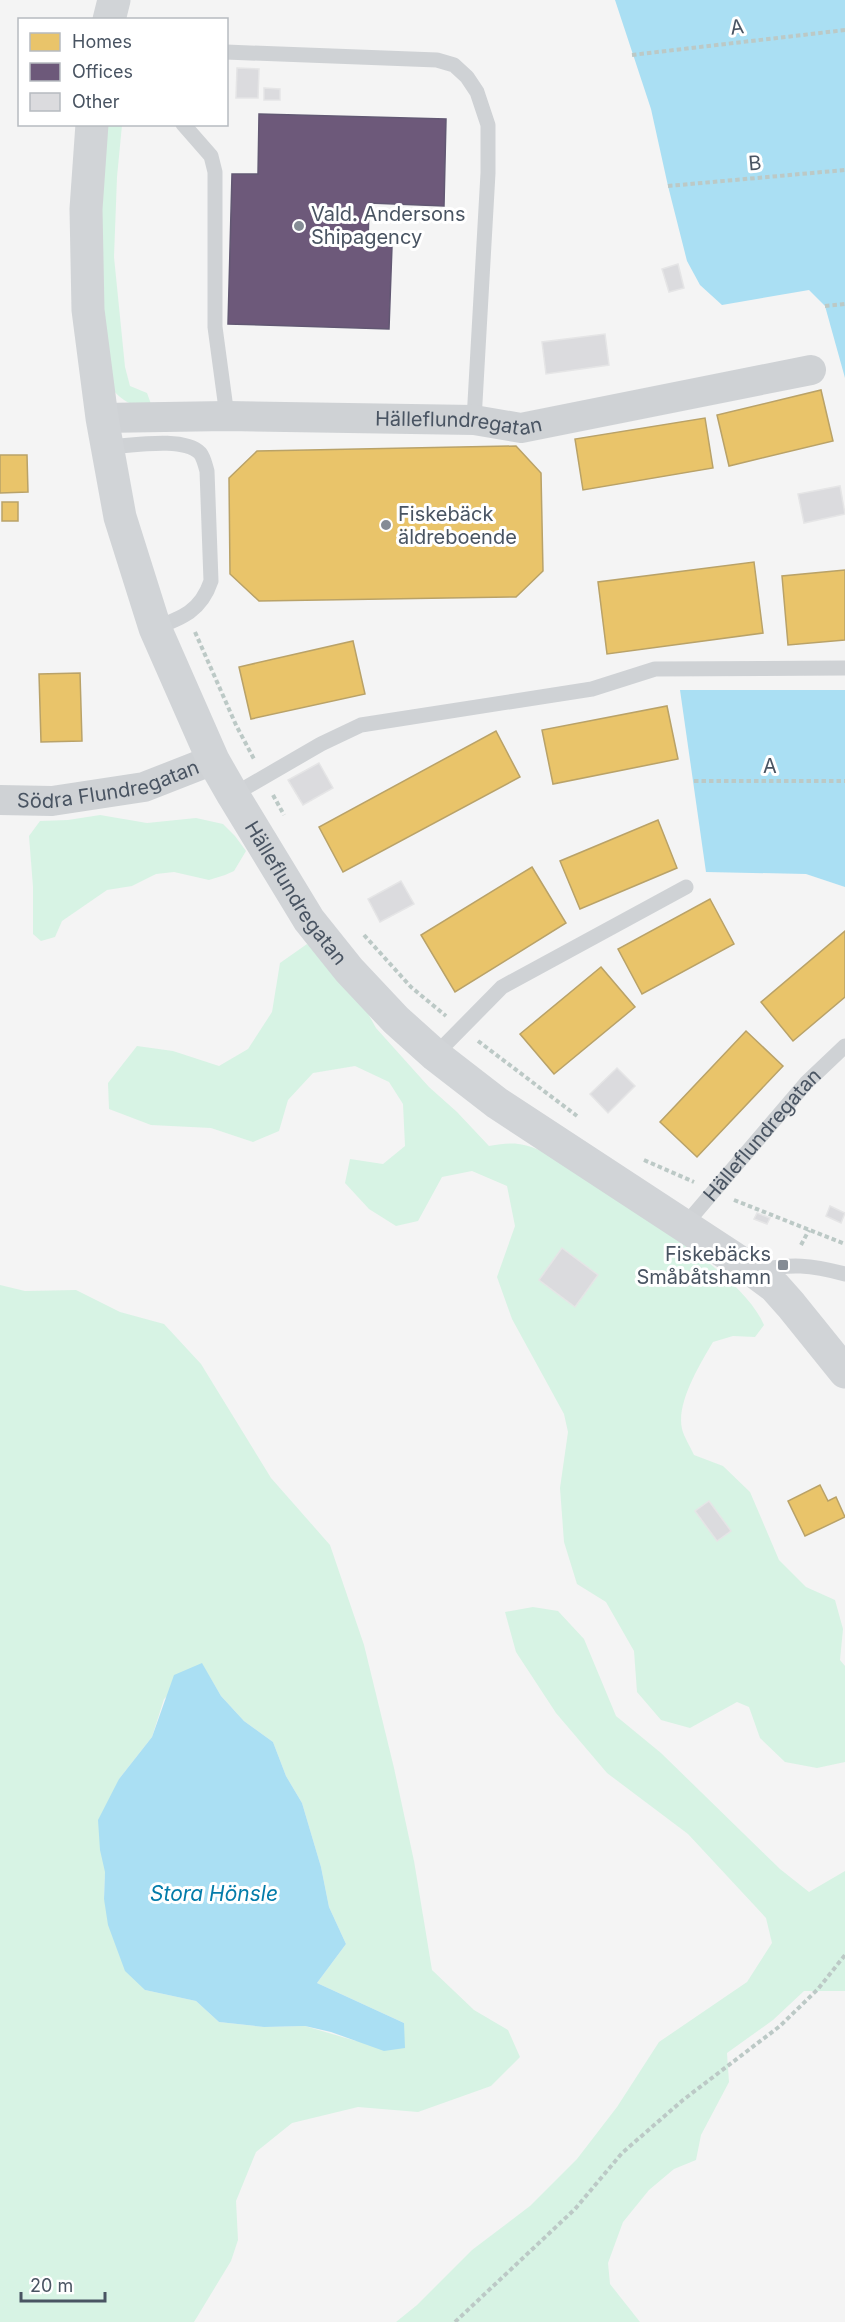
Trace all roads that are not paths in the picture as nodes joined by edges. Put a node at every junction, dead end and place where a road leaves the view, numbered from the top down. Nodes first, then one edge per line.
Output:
1 (114, 0) edge
2 (110, 18) edge
3 (228, 52) edge
4 (92, 126) edge
5 (185, 126) edge
6 (811, 370) dead end
7 (227, 416) junction
8 (474, 420) junction
9 (105, 433) junction
10 (155, 628) junction
11 (845, 668) edge
12 (213, 760) junction
13 (233, 795) junction
14 (0, 800) edge
15 (686, 887) dead end
16 (845, 1046) edge
17 (435, 1055) junction
18 (684, 1226) junction
19 (755, 1272) junction
20 (845, 1274) edge
21 (845, 1372) edge

1 - 2 street
3 - 8 lane
4 - 9 street, Hälleflundregatan
5 - 7 lane
6 - 8 street, Hälleflundregatan
7 - 8 street, Hälleflundregatan
7 - 9 street, Hälleflundregatan
9 - 10 street, Hälleflundregatan
9 - 10 lane
10 - 12 street, Hälleflundregatan
11 - 13 lane
12 - 13 street, Hälleflundregatan
12 - 14 street, Södra Flundregatan
13 - 17 street, Hälleflundregatan
15 - 17 lane
16 - 18 lane, Hälleflundregatan
17 - 18 street, Hälleflundregatan
18 - 19 street, Hälleflundregatan
19 - 20 lane
19 - 21 street, Hälleflundregatan

